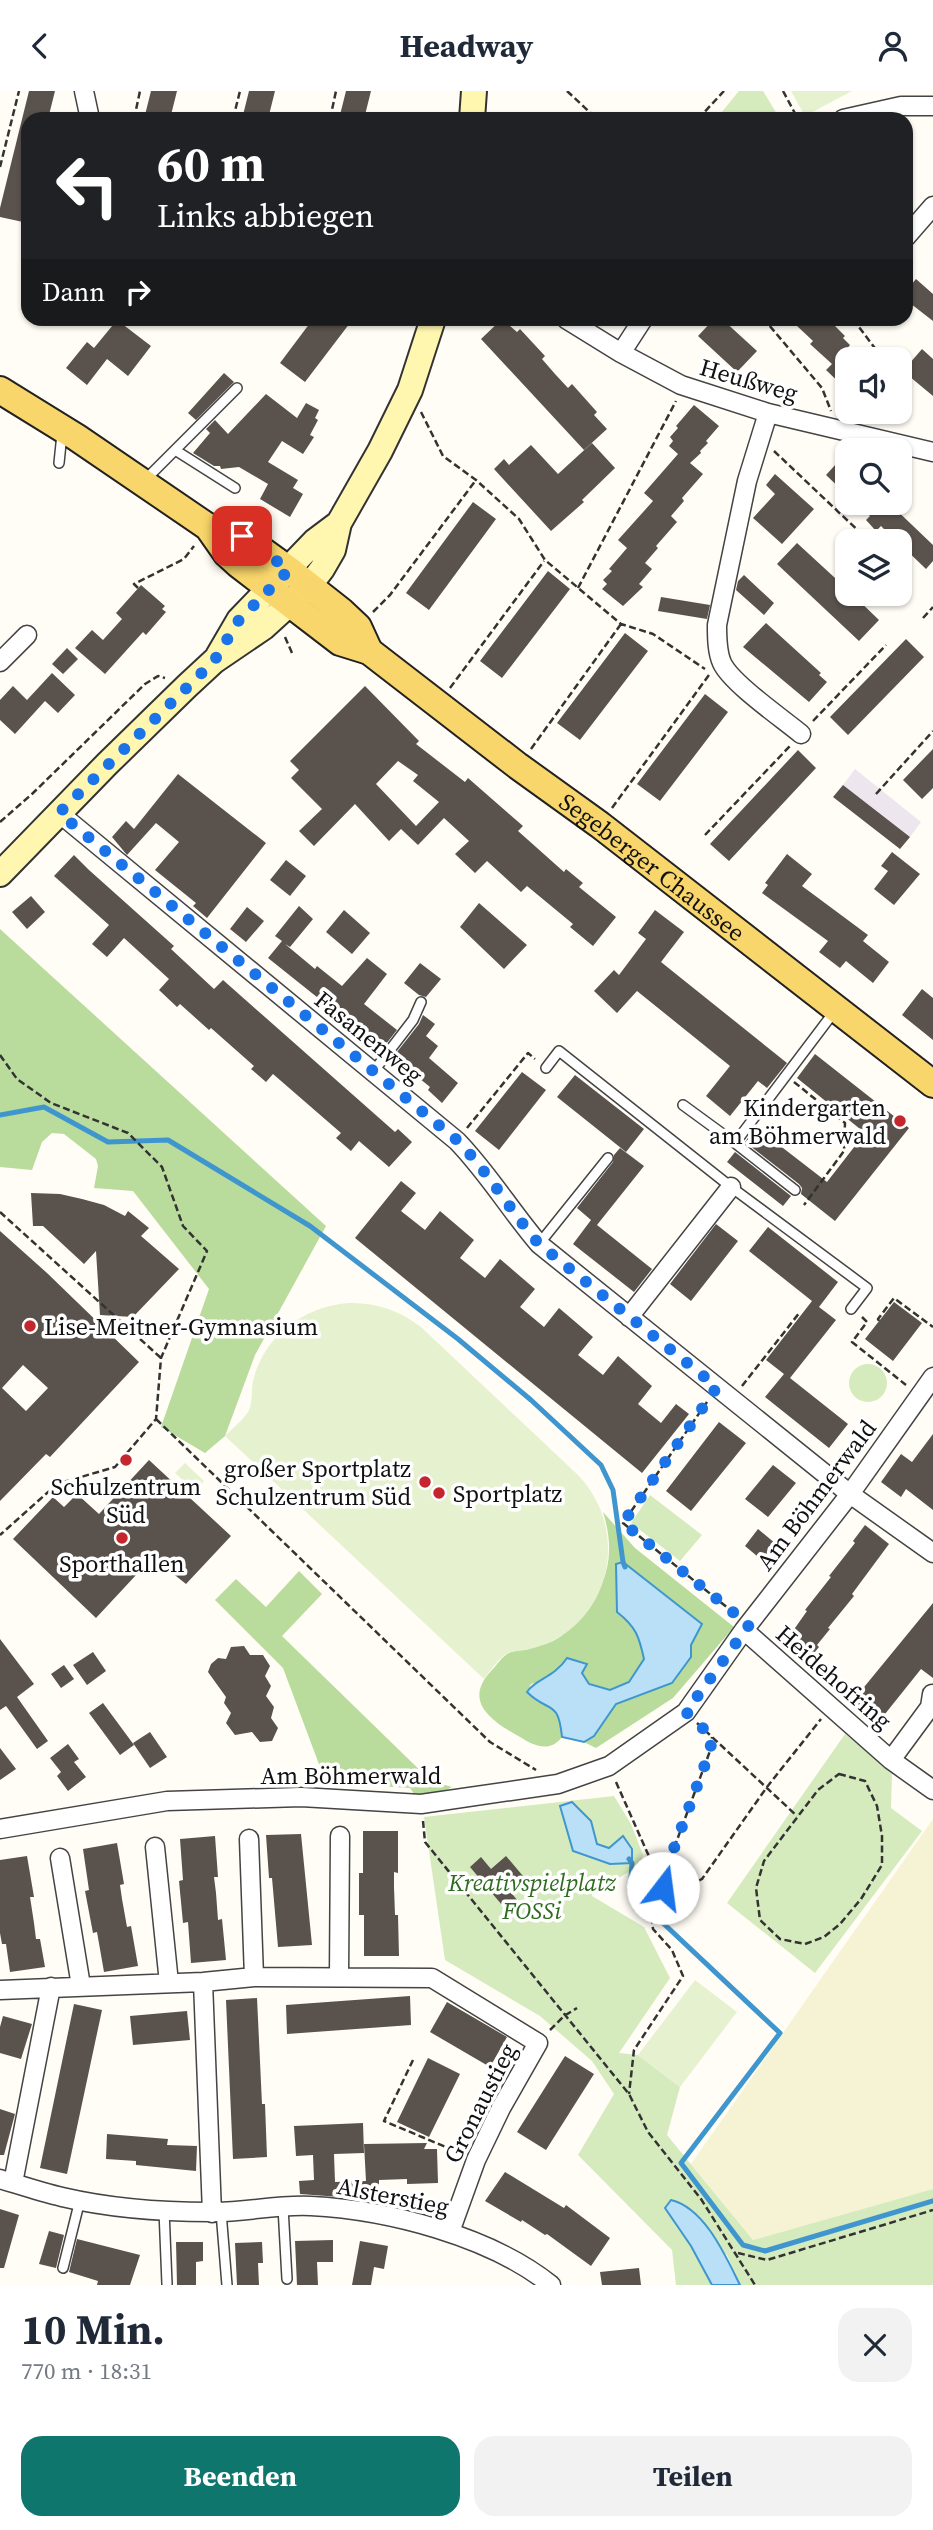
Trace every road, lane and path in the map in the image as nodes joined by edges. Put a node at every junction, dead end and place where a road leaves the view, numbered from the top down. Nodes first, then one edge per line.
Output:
1 (19, 91) edge
2 (84, 91) edge
3 (141, 91) edge
4 (240, 91) edge
5 (336, 91) edge
6 (474, 91) edge
7 (567, 91) edge
8 (724, 91) edge
9 (783, 91) edge
10 (933, 106) edge
11 (88, 112) edge
12 (136, 112) edge
13 (235, 112) edge
14 (332, 112) edge
15 (472, 112) edge
16 (590, 112) edge
17 (704, 112) edge
18 (794, 112) edge
19 (875, 112) edge
20 (0, 167) edge
21 (933, 206) edge
22 (913, 229) edge
23 (431, 326) edge
24 (577, 326) edge
25 (638, 326) edge
26 (770, 326) edge
27 (858, 326) edge
28 (874, 347) edge
29 (621, 353) junction
30 (684, 386) junction
31 (237, 388) dead end
32 (0, 390) edge
33 (410, 390) junction
34 (768, 413) junction
35 (63, 429) junction
36 (839, 429) junction
37 (760, 439) junction
38 (175, 450) junction
39 (933, 452) edge
40 (59, 463) dead end
41 (476, 480) junction
42 (142, 483) junction
43 (235, 488) dead end
44 (208, 527) junction
45 (856, 529) edge
46 (545, 560) junction
47 (578, 587) junction
48 (138, 588) dead end
49 (289, 588) junction
50 (933, 607) edge
51 (923, 618) dead end
52 (621, 624) junction
53 (27, 635) dead end
54 (363, 639) junction
55 (886, 645) dead end
56 (0, 662) edge
57 (187, 686) junction
58 (437, 704) junction
59 (933, 731) edge
60 (801, 734) junction
61 (518, 766) junction
62 (876, 795) dead end
63 (59, 813) junction
64 (0, 822) edge
65 (600, 825) junction
66 (705, 835) dead end
67 (0, 874) edge
68 (421, 1002) dead end
69 (836, 1010) junction
70 (0, 1055) edge
71 (546, 1068) joint
72 (373, 1072) junction
73 (786, 1076) junction
74 (933, 1084) edge
75 (683, 1105) dead end
76 (457, 1140) junction
77 (735, 1143) junction
78 (608, 1158) dead end
79 (731, 1187) junction
80 (795, 1190) dead end
81 (804, 1205) dead end
82 (0, 1212) edge
83 (539, 1244) junction
84 (851, 1309) joint
85 (800, 1312) dead end
86 (629, 1317) junction
87 (879, 1321) dead end
88 (933, 1327) edge
89 (161, 1358) junction
90 (933, 1377) edge
91 (717, 1387) junction
92 (920, 1395) junction
93 (732, 1399) junction
94 (156, 1419) junction
95 (850, 1494) junction
96 (0, 1535) edge
97 (933, 1553) edge
98 (747, 1627) junction
99 (932, 1694) edge
100 (686, 1712) junction
101 (824, 1717) dead end
102 (712, 1737) junction
103 (891, 1759) junction
104 (609, 1766) junction
105 (558, 1784) junction
106 (767, 1787) junction
107 (933, 1790) edge
108 (421, 1804) junction
109 (797, 1816) junction
110 (0, 1829) edge
111 (340, 1836) dead end
112 (249, 1839) dead end
113 (155, 1847) dead end
114 (60, 1858) dead end
115 (663, 1888) junction
116 (661, 1901) junction
117 (254, 1977) junction
118 (339, 1977) junction
119 (203, 1982) junction
120 (169, 1983) junction
121 (81, 1986) junction
122 (51, 1987) junction
123 (0, 1990) edge
124 (577, 2008) dead end
125 (564, 2016) junction
126 (560, 2020) dead end
127 (413, 2060) dead end
128 (629, 2094) junction
129 (476, 2160) junction
130 (6, 2181) edge
131 (80, 2200) junction
132 (283, 2207) junction
133 (164, 2210) junction
134 (933, 2210) edge
135 (216, 2212) junction
136 (450, 2232) junction
137 (736, 2253) junction
138 (64, 2268) dead end
139 (287, 2279) dead end
140 (167, 2284) edge
141 (227, 2285) edge
142 (551, 2285) edge
143 (755, 2285) edge

1 - 20 path
2 - 11 street
3 - 12 path
4 - 13 path
5 - 14 path
6 - 15 main road
7 - 16 path
8 - 17 path
9 - 18 path
10 - 19 street
21 - 22 street
23 - 33 main road
24 - 29 street, Heußweg
25 - 29 street
26 - 36 path
27 - 28 path
29 - 30 street, Heußweg
30 - 34 street, Heußweg
30 - 47 path
31 - 38 lane
32 - 35 main road, Segeberger Chaussee
33 - 41 path
33 - 49 main road
34 - 36 street, Heußweg
34 - 37 street
35 - 40 lane
35 - 42 main road, Segeberger Chaussee
36 - 39 street, Heußweg
37 - 45 path
37 - 60 street
38 - 42 lane
38 - 43 lane
41 - 46 path
41 - 54 path
42 - 44 main road, Segeberger Chaussee
44 - 48 path
44 - 49 main road, Segeberger Chaussee
46 - 47 path
46 - 58 path
47 - 52 path
49 - 54 main road, Segeberger Chaussee
49 - 57 main road
50 - 51 path
52 - 61 path
52 - 65 path
53 - 56 street
54 - 58 main road, Segeberger Chaussee
55 - 60 path
57 - 63 main road
57 - 64 path
58 - 61 main road, Segeberger Chaussee
59 - 62 path
60 - 66 path
61 - 65 main road, Segeberger Chaussee
63 - 67 main road
63 - 72 street, Fasanenweg
65 - 69 main road, Segeberger Chaussee
68 - 72 lane
69 - 73 lane
69 - 74 main road, Segeberger Chaussee
70 - 89 path
71 - 76 path
71 - 79 lane
72 - 76 street, Fasanenweg
73 - 77 lane
73 - 81 path
75 - 77 lane
76 - 83 street, Fasanenweg
77 - 80 lane
78 - 83 lane
79 - 84 lane
79 - 86 street
82 - 89 path
83 - 86 street, Fasanenweg
84 - 92 path
85 - 93 path
86 - 91 street, Fasanenweg
87 - 88 path
89 - 94 path
90 - 92 street, Am Böhmerwald
91 - 93 street, Fasanenweg
91 - 98 path
92 - 95 street, Am Böhmerwald
93 - 95 street, Fasanenweg
94 - 96 path
94 - 105 path
95 - 97 street
95 - 98 street, Am Böhmerwald
98 - 100 street, Am Böhmerwald
98 - 103 street, Heidehofring
99 - 103 street, Heidehofring
100 - 102 path
100 - 104 street, Am Böhmerwald
101 - 106 path
102 - 106 path
102 - 115 path
103 - 107 street, Heidehofring
104 - 105 street, Am Böhmerwald
104 - 115 path
105 - 108 street, Am Böhmerwald
106 - 109 path
106 - 116 path
108 - 110 street, Am Böhmerwald
108 - 125 path
109 - 109 path
111 - 118 street
112 - 117 street
113 - 120 street
114 - 121 street
115 - 116 path
116 - 128 path
117 - 118 street, Gronaustieg
117 - 119 street, Gronaustieg
118 - 129 street, Gronaustieg
119 - 120 street, Gronaustieg
119 - 135 street
120 - 121 street, Gronaustieg
121 - 122 street, Gronaustieg
122 - 123 street, Gronaustieg
122 - 130 street, Alsterstieg
124 - 125 path
125 - 126 path
125 - 128 path
127 - 129 path
128 - 137 path
129 - 136 street, Gronaustieg
130 - 131 street, Alsterstieg
131 - 133 street, Alsterstieg
131 - 138 lane
132 - 135 street, Alsterstieg
132 - 136 street, Alsterstieg
132 - 139 lane
133 - 135 street, Alsterstieg
133 - 140 lane
134 - 137 path
135 - 141 lane
136 - 142 street, Alsterstieg
137 - 143 path

